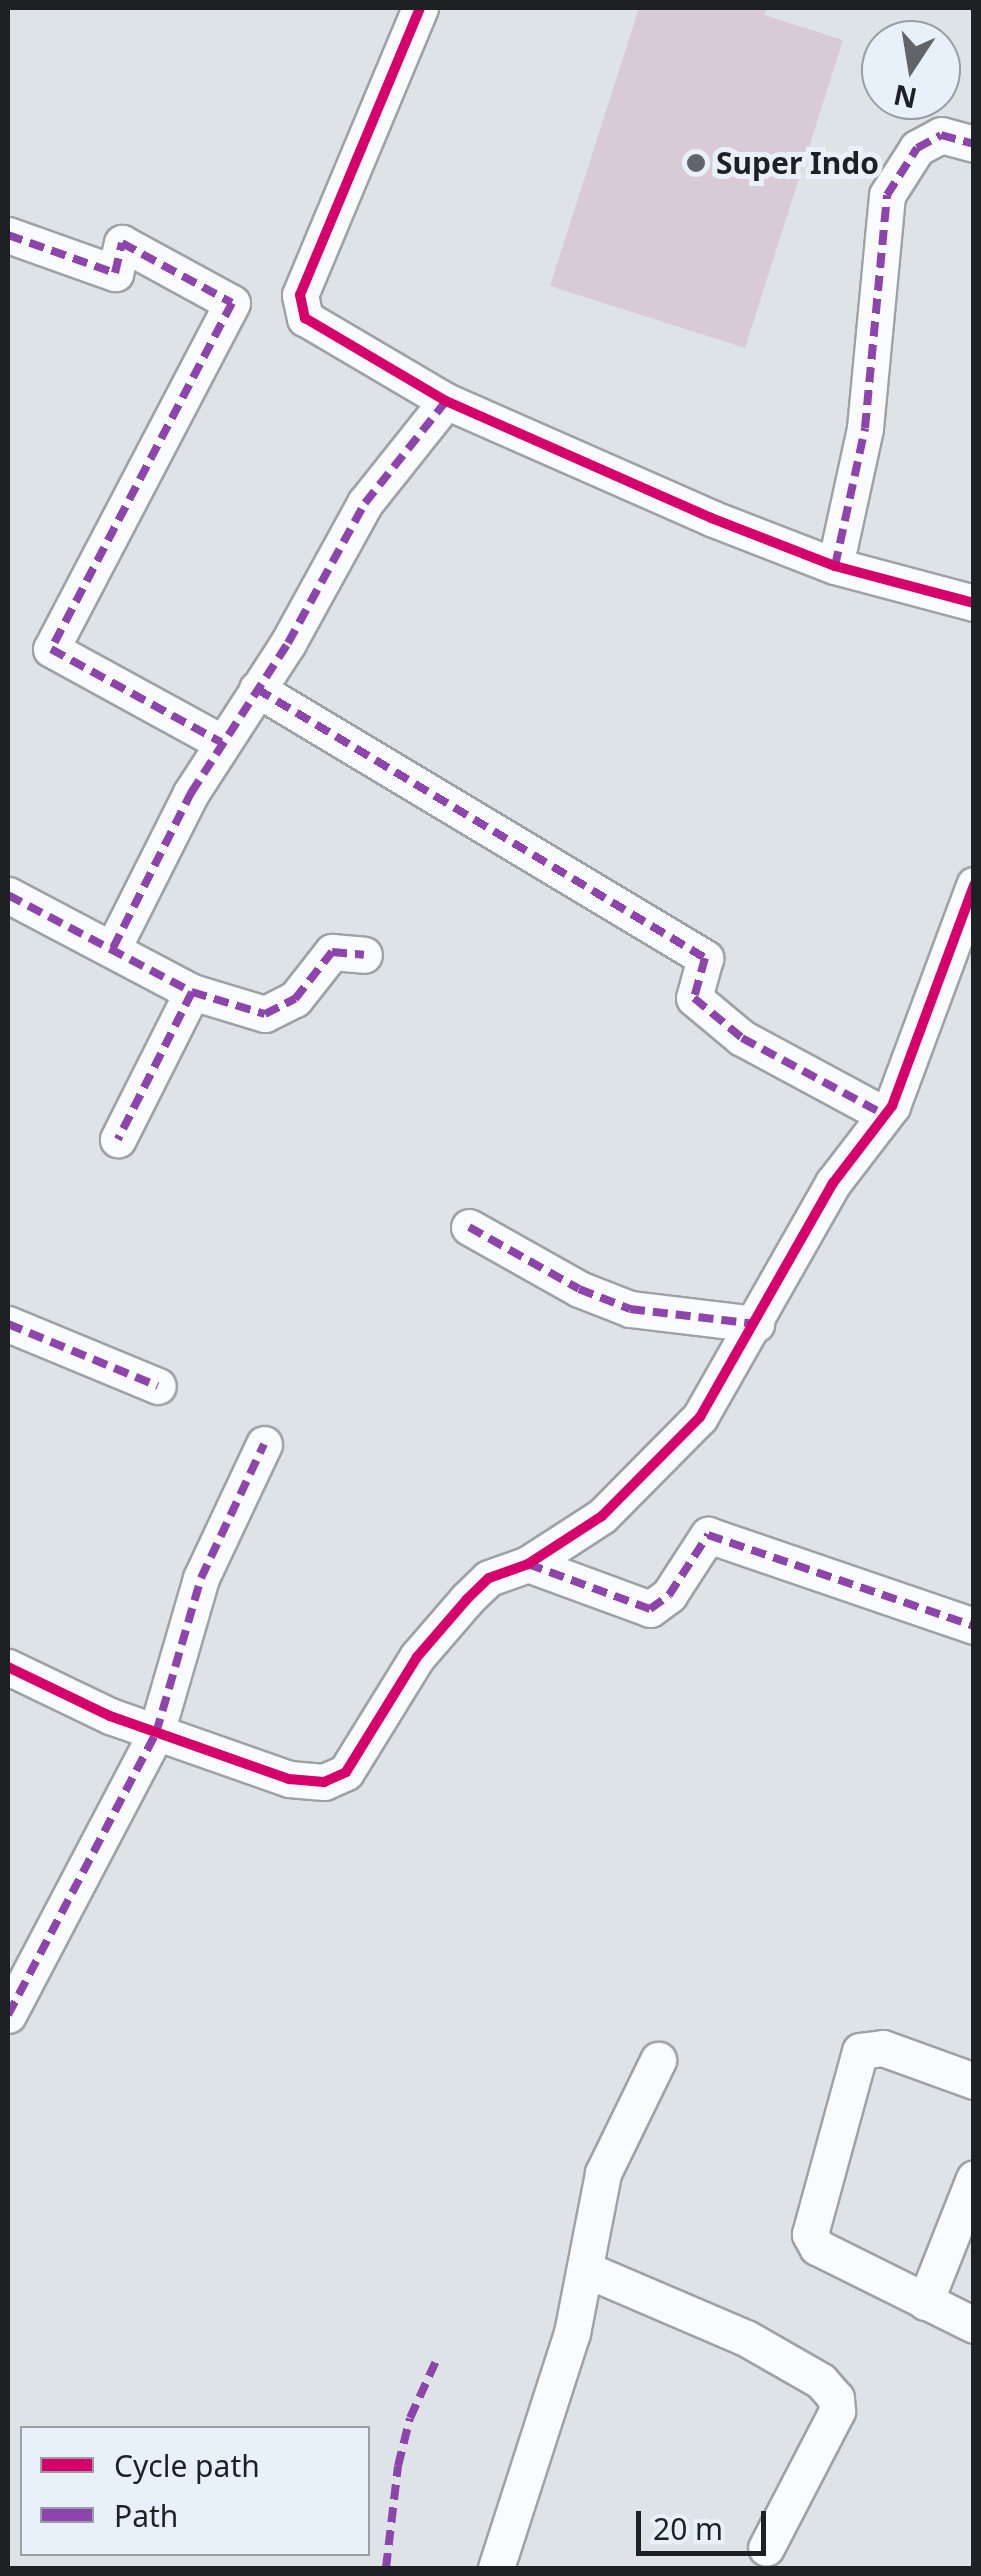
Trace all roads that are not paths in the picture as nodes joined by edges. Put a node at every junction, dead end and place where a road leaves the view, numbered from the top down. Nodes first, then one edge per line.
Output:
1 (420, 8) edge
2 (974, 144) edge
3 (8, 235) edge
4 (446, 401) junction
5 (835, 566) junction
6 (974, 603) edge
7 (258, 689) junction
8 (221, 742) junction
9 (974, 885) edge
10 (8, 895) edge
11 (113, 948) junction
12 (364, 955) dead end
13 (192, 992) junction
14 (885, 1115) junction
15 (118, 1139) dead end
16 (469, 1227) dead end
17 (8, 1324) edge
18 (756, 1324) junction
19 (158, 1386) dead end
20 (264, 1444) dead end
21 (528, 1564) junction
22 (974, 1626) edge
23 (8, 1667) edge
24 (156, 1734) junction
25 (8, 2015) edge
26 (658, 2060) dead end
27 (974, 2082) edge
28 (974, 2178) edge
29 (587, 2270) junction
30 (925, 2302) junction
31 (974, 2324) edge
32 (766, 2548) dead end
33 (496, 2568) edge

1 - 4 street
2 - 5 street
3 - 8 street
4 - 5 street
4 - 7 street
5 - 6 street
7 - 8 street
7 - 14 street
8 - 11 street
9 - 14 street
10 - 11 street
11 - 13 street
12 - 13 street
13 - 15 street
14 - 18 street
16 - 18 street
17 - 19 street
18 - 21 street
20 - 24 street
21 - 22 street
21 - 24 street
23 - 24 street
24 - 25 street
26 - 29 street
27 - 30 street
28 - 30 street
29 - 32 street
29 - 33 street
30 - 31 street

